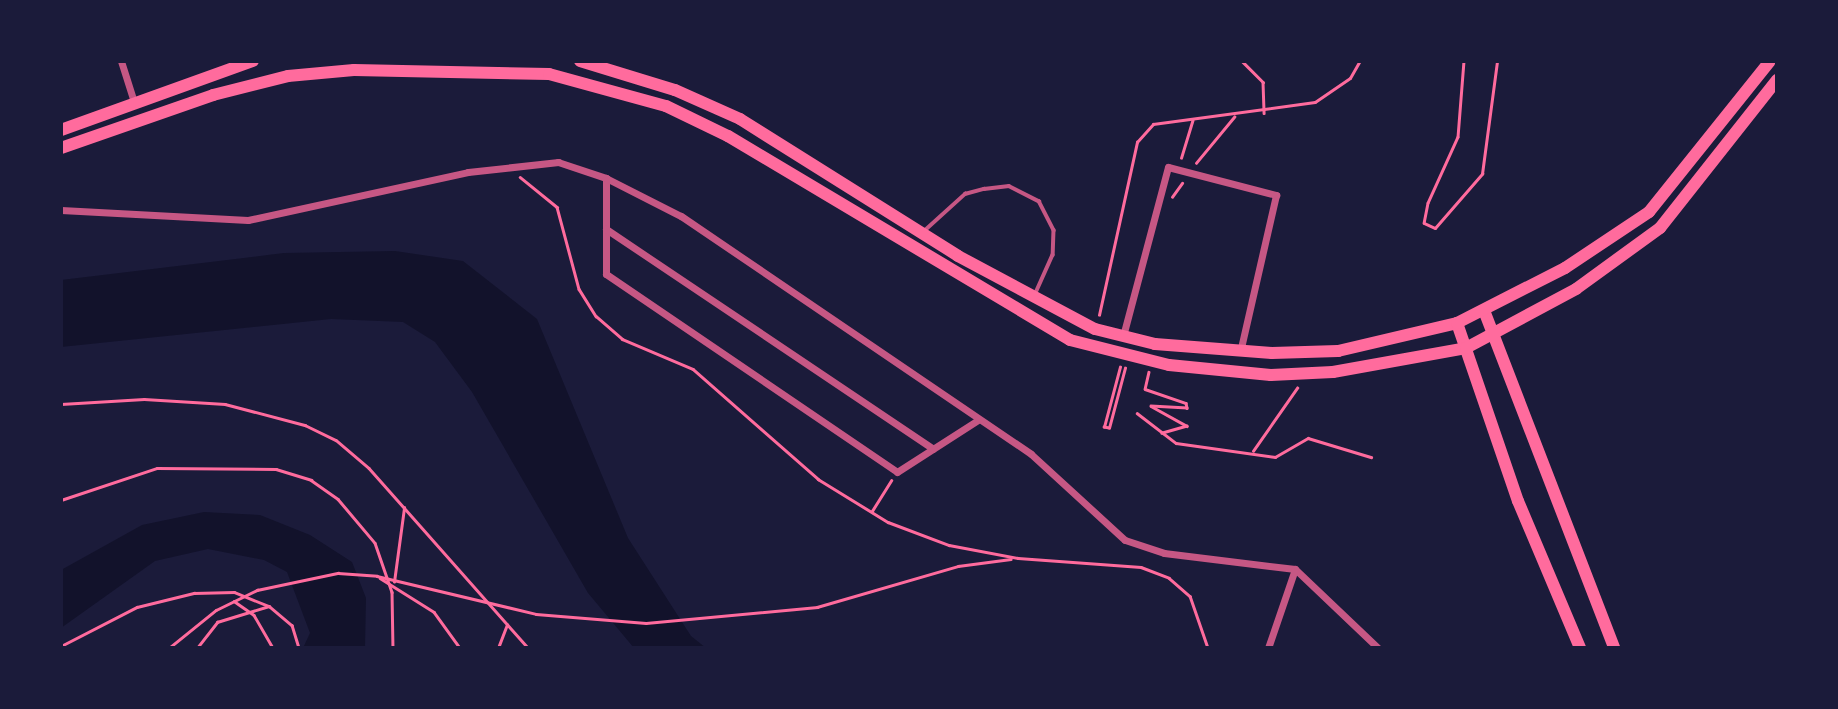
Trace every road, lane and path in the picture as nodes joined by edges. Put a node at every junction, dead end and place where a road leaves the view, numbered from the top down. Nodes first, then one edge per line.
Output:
1 (121, 61) edge
2 (253, 61) edge
3 (580, 61) edge
4 (1242, 61) edge
5 (1464, 61) edge
6 (1497, 61) edge
7 (1770, 61) edge
8 (1777, 80) edge
9 (134, 102) junction
10 (1264, 113) dead end
11 (1236, 116) dead end
12 (61, 130) edge
13 (61, 148) edge
14 (1191, 170) dead end
15 (606, 178) junction
16 (1184, 180) dead end
17 (1170, 200) dead end
18 (61, 210) edge
19 (606, 229) junction
20 (922, 233) junction
21 (1034, 298) junction
22 (1485, 313) junction
23 (1457, 323) junction
24 (1494, 335) junction
25 (1123, 336) junction
26 (1466, 348) junction
27 (1240, 353) junction
28 (1123, 356) junction
29 (1152, 362) junction
30 (1307, 373) junction
31 (61, 404) edge
32 (1137, 413) dead end
33 (978, 420) junction
34 (1109, 428) dead end
35 (1161, 433) junction
36 (933, 449) junction
37 (1252, 452) junction
38 (1371, 457) dead end
39 (897, 472) junction
40 (61, 500) edge
41 (404, 507) junction
42 (871, 512) dead end
43 (1018, 558) dead end
44 (1295, 569) junction
45 (377, 576) junction
46 (392, 592) junction
47 (234, 601) junction
48 (269, 606) junction
49 (507, 624) junction
50 (61, 646) edge
51 (169, 648) edge
52 (197, 648) edge
53 (273, 648) edge
54 (299, 648) edge
55 (393, 648) edge
56 (460, 648) edge
57 (498, 648) edge
58 (528, 648) edge
59 (1268, 648) edge
60 (1378, 648) edge
61 (1580, 648) edge
62 (1614, 648) edge

1 - 9 street
2 - 9 main road
3 - 20 main road
4 - 10 path
5 - 6 path
7 - 22 main road
8 - 24 main road
9 - 12 main road
11 - 14 path
13 - 28 main road
15 - 18 street
15 - 19 street
15 - 33 street
16 - 17 path
19 - 36 street
19 - 39 street
20 - 21 main road
20 - 21 lane
21 - 25 main road
22 - 23 main road
22 - 24 main road
23 - 26 main road
23 - 27 main road
24 - 26 main road
24 - 62 main road
25 - 27 main road
25 - 27 street
26 - 30 main road
26 - 61 main road
28 - 29 main road
28 - 34 path
29 - 30 main road
29 - 35 path
30 - 37 path
31 - 41 path
32 - 35 path
33 - 36 street
33 - 44 street
35 - 37 path
36 - 39 street
37 - 38 path
39 - 42 path
40 - 46 path
41 - 46 path
41 - 49 path
43 - 45 path
44 - 59 street
44 - 60 street
45 - 47 path
45 - 56 path
46 - 55 path
47 - 51 path
47 - 53 path
48 - 50 path
48 - 52 path
48 - 54 path
49 - 57 path
49 - 58 path

